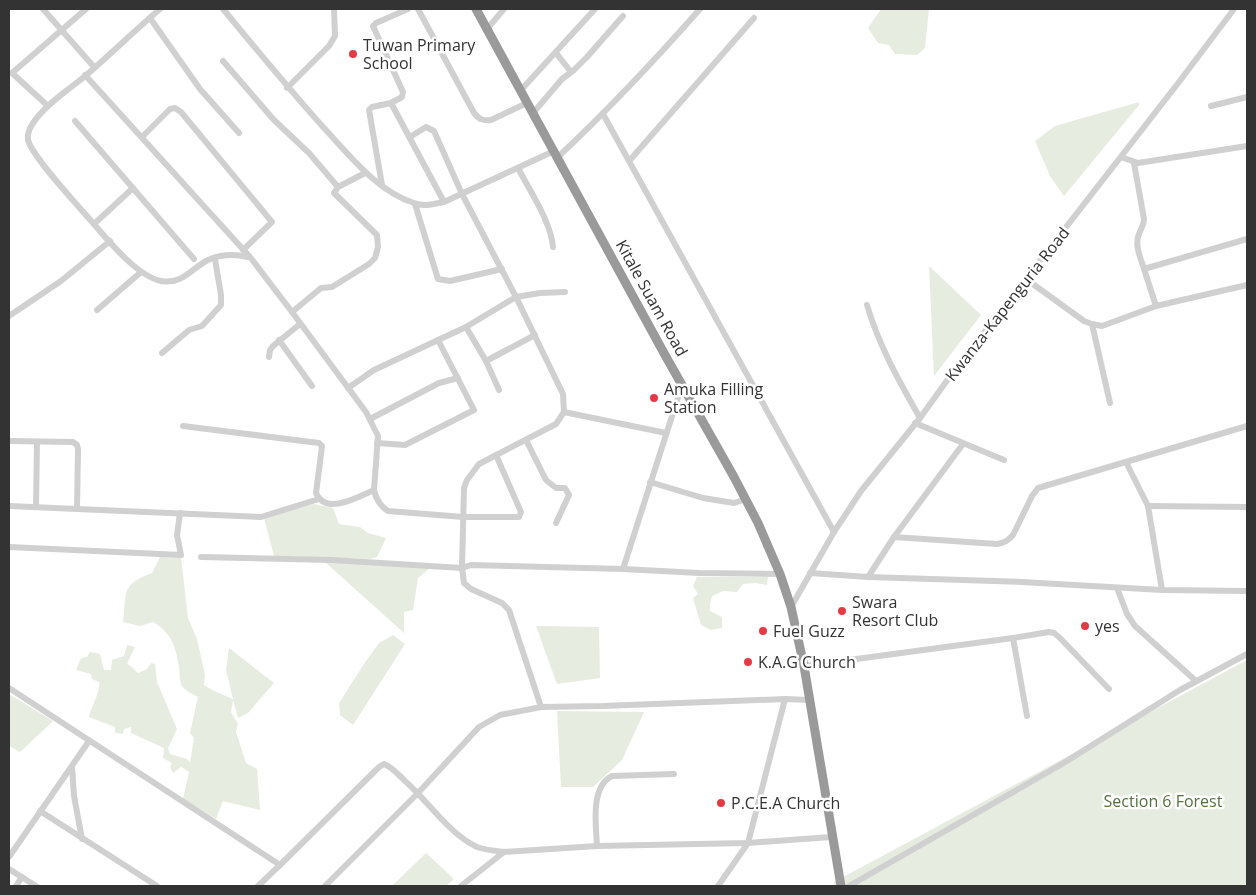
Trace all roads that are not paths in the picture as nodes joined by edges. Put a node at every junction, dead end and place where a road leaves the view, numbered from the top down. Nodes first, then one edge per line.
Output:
1 (43, 9) edge
2 (86, 9) edge
3 (158, 9) edge
4 (223, 9) edge
5 (334, 9) edge
6 (408, 9) edge
7 (418, 9) edge
8 (476, 9) edge
9 (504, 9) edge
10 (595, 9) edge
11 (700, 9) edge
12 (1234, 9) edge
13 (623, 16) dead end
14 (150, 18) junction
15 (754, 18) dead end
16 (62, 30) junction
17 (487, 30) junction
18 (556, 53) junction
19 (223, 61) dead end
20 (94, 67) junction
21 (571, 72) junction
22 (11, 75) edge
23 (85, 75) junction
24 (288, 88) junction
25 (521, 90) junction
26 (1247, 98) edge
27 (528, 102) junction
28 (391, 103) junction
29 (48, 106) junction
30 (1211, 106) dead end
31 (533, 113) junction
32 (603, 114) junction
33 (75, 122) dead end
34 (238, 133) dead end
35 (142, 137) junction
36 (410, 137) junction
37 (1247, 146) edge
38 (556, 154) junction
39 (1121, 157) junction
40 (630, 160) junction
41 (1134, 163) junction
42 (518, 168) junction
43 (365, 174) junction
44 (382, 185) junction
45 (338, 187) junction
46 (133, 188) junction
47 (462, 194) junction
48 (444, 202) junction
49 (415, 204) junction
50 (94, 224) junction
51 (1247, 239) edge
52 (110, 241) junction
53 (554, 247) dead end
54 (243, 250) junction
55 (250, 257) junction
56 (194, 259) dead end
57 (214, 259) junction
58 (502, 269) junction
59 (1144, 269) junction
60 (141, 272) junction
61 (1026, 279) junction
62 (1247, 284) edge
63 (565, 292) dead end
64 (516, 297) junction
65 (866, 305) dead end
66 (1156, 306) junction
67 (97, 310) dead end
68 (292, 312) junction
69 (9, 316) edge
70 (300, 324) junction
71 (1092, 324) junction
72 (466, 327) junction
73 (535, 335) junction
74 (279, 340) junction
75 (438, 340) junction
76 (162, 353) dead end
77 (269, 358) dead end
78 (486, 361) junction
79 (458, 378) junction
80 (683, 383) junction
81 (312, 386) dead end
82 (348, 388) junction
83 (499, 390) dead end
84 (1110, 403) dead end
85 (564, 412) junction
86 (370, 418) junction
87 (920, 418) junction
88 (915, 423) junction
89 (183, 426) dead end
90 (1247, 426) edge
91 (666, 432) junction
92 (526, 440) junction
93 (9, 441) edge
94 (37, 442) junction
95 (378, 443) junction
96 (963, 444) junction
97 (496, 455) junction
98 (1004, 460) dead end
99 (1126, 462) junction
100 (650, 482) junction
101 (374, 490) junction
102 (318, 499) junction
103 (746, 499) junction
104 (9, 506) edge
105 (1148, 506) junction
106 (36, 507) junction
107 (1247, 507) edge
108 (77, 509) junction
109 (180, 513) junction
110 (463, 517) junction
111 (556, 523) dead end
112 (834, 532) junction
113 (894, 537) junction
114 (9, 547) edge
115 (201, 557) dead end
116 (462, 568) junction
117 (623, 569) junction
118 (810, 573) junction
119 (780, 574) junction
120 (868, 577) junction
121 (1117, 588) junction
122 (1162, 590) junction
123 (1247, 591) edge
124 (791, 606) junction
125 (1014, 638) junction
126 (1247, 654) edge
127 (804, 666) junction
128 (1196, 681) junction
129 (9, 688) edge
130 (1109, 689) dead end
131 (785, 699) junction
132 (809, 700) junction
133 (541, 707) junction
134 (1027, 716) dead end
135 (89, 740) junction
136 (72, 767) junction
137 (674, 774) dead end
138 (418, 793) junction
139 (40, 811) junction
140 (831, 837) junction
141 (82, 839) junction
142 (748, 843) junction
143 (597, 846) junction
144 (504, 852) junction
145 (9, 857) edge
146 (280, 865) junction
147 (9, 869) edge
148 (22, 877) junction
149 (16, 886) edge
150 (36, 886) edge
151 (157, 886) edge
152 (258, 886) edge
153 (325, 886) edge
154 (461, 886) edge
155 (718, 886) edge
156 (841, 886) edge
157 (848, 886) edge

1 - 16 street
2 - 16 street
3 - 14 street
4 - 24 street
5 - 24 street
6 - 28 street
7 - 27 street
8 - 17 highway, Kitale Suam Road
9 - 17 street
10 - 18 street
11 - 32 street
12 - 39 street, Kwanza-Kapenguria Road
13 - 21 street
14 - 20 street
14 - 34 street
15 - 40 street
16 - 20 street
16 - 22 street
17 - 25 highway, Kitale Suam Road
18 - 21 street
18 - 25 street
19 - 45 street
20 - 23 street
21 - 31 street
22 - 29 street
23 - 29 street
23 - 35 street
24 - 43 street
25 - 27 highway, Kitale Suam Road
26 - 30 street
27 - 31 highway, Kitale Suam Road
28 - 36 street
28 - 44 street
29 - 50 street
31 - 38 highway, Kitale Suam Road
32 - 38 street
32 - 40 street
33 - 46 street
35 - 54 street
35 - 54 street
36 - 47 street
36 - 48 street
37 - 41 street
38 - 42 street
38 - 80 highway, Kitale Suam Road
39 - 41 street
39 - 61 street, Kwanza-Kapenguria Road
40 - 112 street
41 - 59 street
42 - 47 street
42 - 53 street
43 - 44 street
43 - 45 street
44 - 49 street
45 - 68 street
46 - 50 street
46 - 56 street
47 - 48 street
47 - 58 street
48 - 49 street
49 - 58 street
50 - 52 street
51 - 59 street
52 - 60 street
52 - 69 street
54 - 55 street
55 - 57 street
55 - 68 street
57 - 60 street
57 - 76 street
58 - 64 street
59 - 66 street
60 - 67 street
61 - 71 street
61 - 87 street, Kwanza-Kapenguria Road
62 - 66 street
63 - 64 street
64 - 72 street
64 - 73 street
65 - 87 street
66 - 71 street
68 - 70 street
70 - 74 street
70 - 82 street
71 - 84 street
72 - 75 street
72 - 78 street
73 - 78 street
73 - 85 street
74 - 77 street
74 - 81 street
75 - 79 street
75 - 82 street
78 - 83 street
79 - 86 street
79 - 95 street
80 - 91 street
80 - 103 highway, Kitale Suam Road
82 - 86 street
85 - 91 street
85 - 92 street
86 - 95 street
87 - 88 street, Kwanza-Kapenguria Road
88 - 96 street
88 - 112 street, Kwanza-Kapenguria Road
89 - 102 street
90 - 99 street
91 - 100 street
92 - 97 street
92 - 111 street
93 - 94 street
94 - 106 street
94 - 108 street
95 - 101 street
96 - 98 street
96 - 113 street
97 - 110 street
97 - 110 street
99 - 105 street
99 - 113 street
100 - 103 street
100 - 117 street
101 - 102 street
101 - 110 street
102 - 109 street
103 - 119 highway, Kitale Suam Road
104 - 106 street
105 - 107 street
105 - 122 street
106 - 108 street
108 - 109 street
109 - 114 street
110 - 116 street
112 - 118 street, Kwanza-Kapenguria Road
113 - 120 street
115 - 116 street
116 - 117 street
116 - 133 street
117 - 119 street
118 - 120 street
118 - 124 street, Kwanza-Kapenguria Road
119 - 124 highway, Kitale Suam Road
120 - 121 street
121 - 122 street
121 - 128 street
122 - 123 street
124 - 127 highway, Kitale Suam Road
125 - 127 street
125 - 130 street
125 - 134 street
126 - 128 street
127 - 132 highway, Kitale Suam Road
128 - 157 street
129 - 135 street
131 - 132 street
131 - 133 street
131 - 142 street
132 - 140 highway, Kitale Suam Road
133 - 138 street
135 - 136 street
135 - 146 street
136 - 139 street
136 - 141 street
137 - 143 street
138 - 144 street
138 - 146 street
138 - 153 street
139 - 141 street
139 - 145 street
140 - 142 street
140 - 156 highway, Kitale Suam Road
141 - 151 street
142 - 143 street
142 - 155 street
143 - 144 street
144 - 154 street
146 - 152 street
147 - 148 street
148 - 149 street
148 - 150 street

